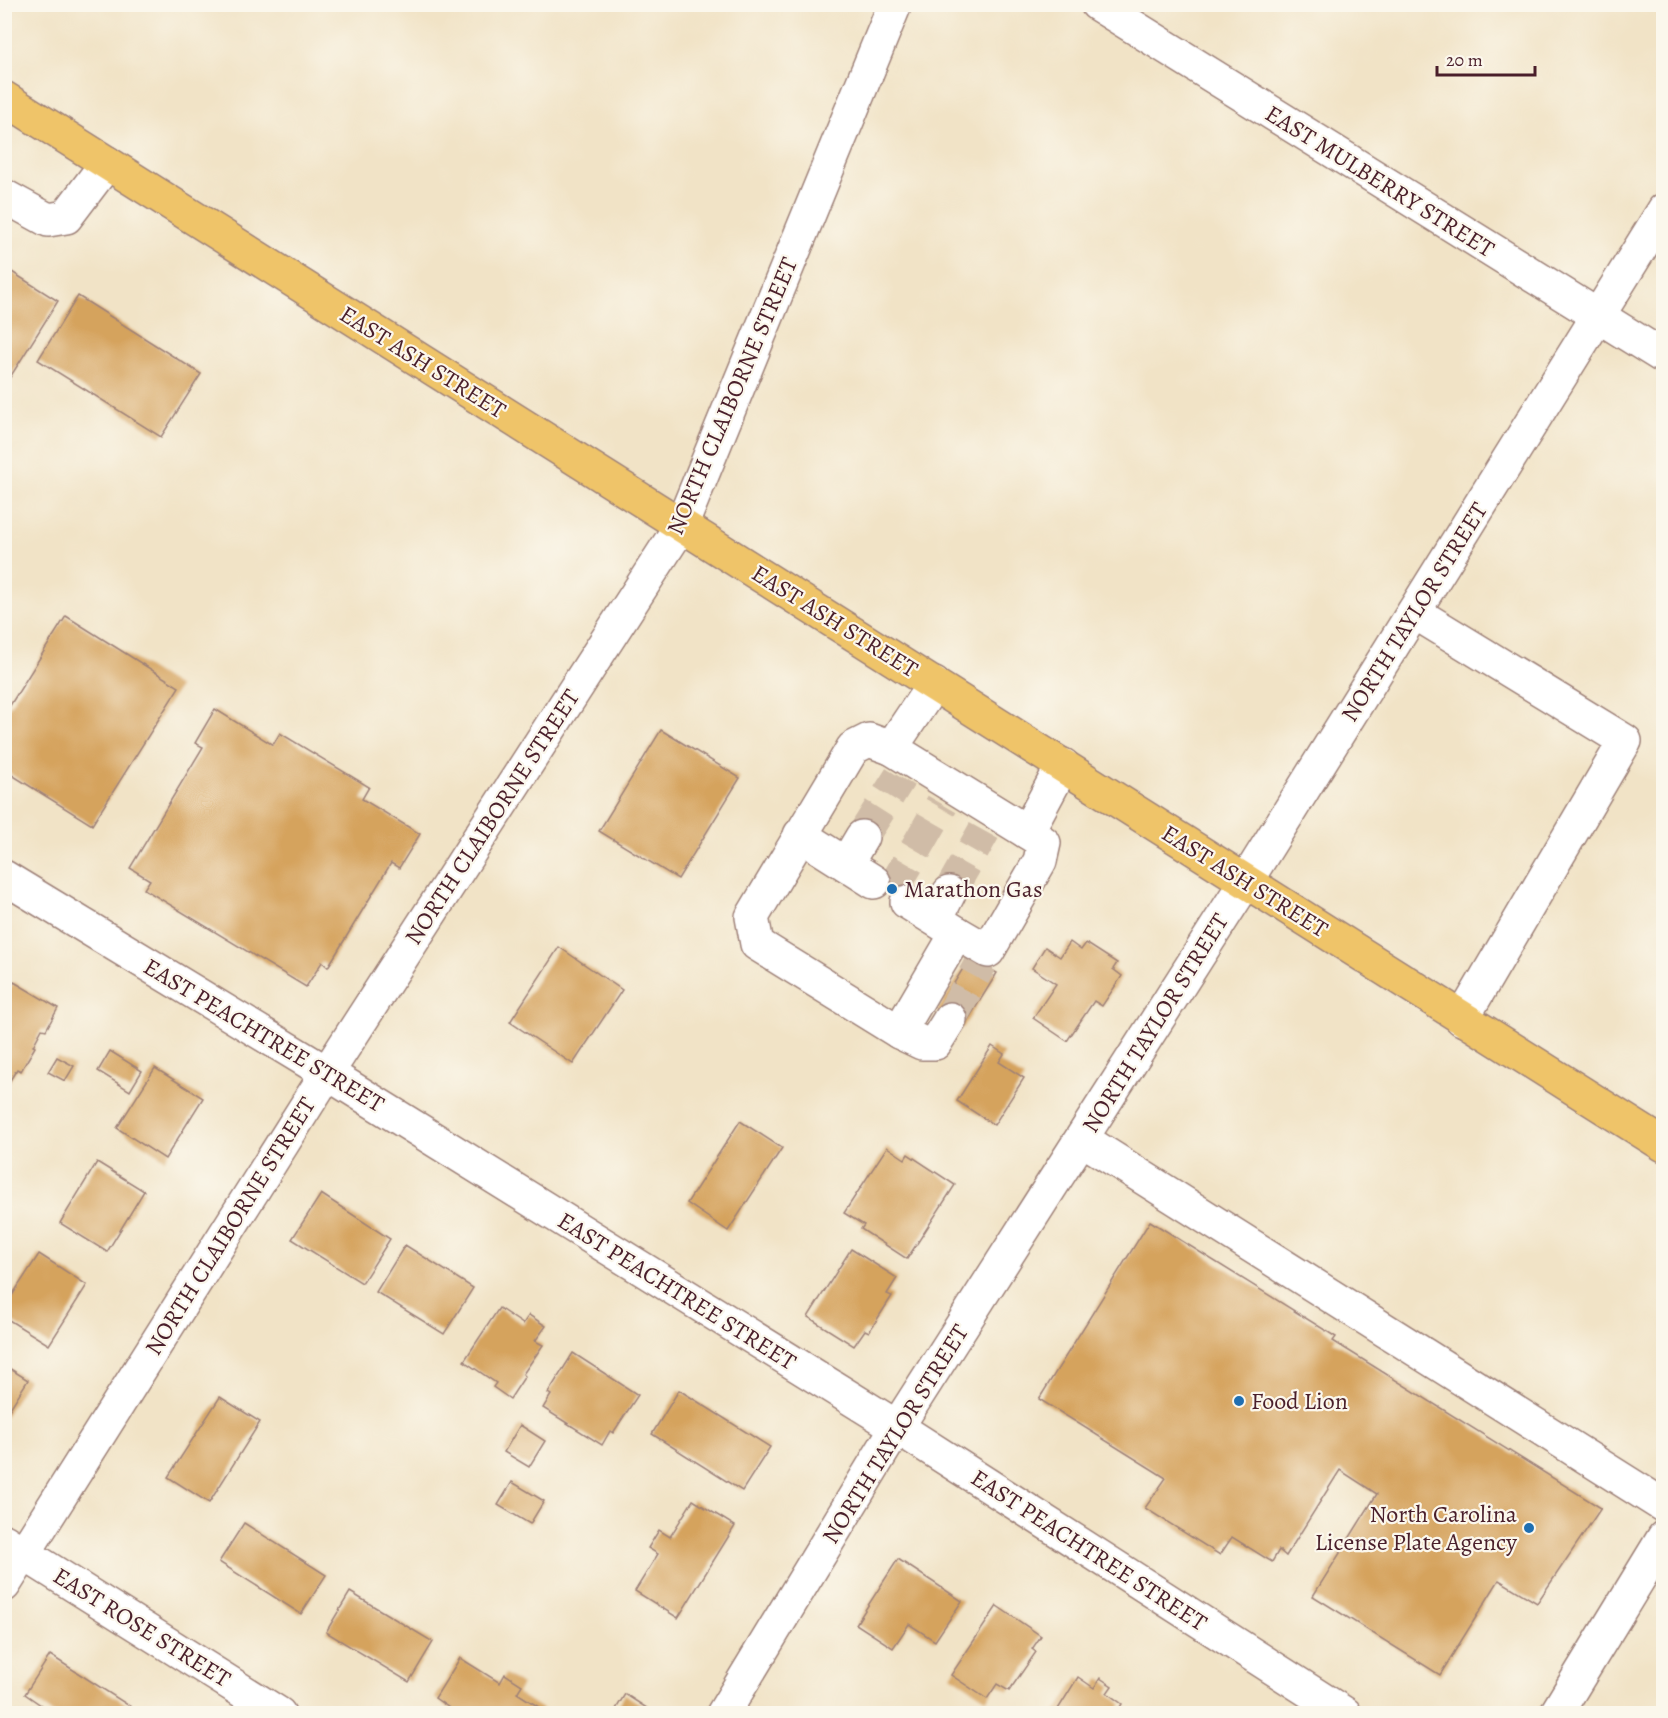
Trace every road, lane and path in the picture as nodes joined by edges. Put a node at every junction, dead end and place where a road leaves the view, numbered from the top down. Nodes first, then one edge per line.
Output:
1 (895, 4) edge
2 (1097, 4) edge
3 (4, 98) edge
4 (107, 163) junction
5 (4, 196) edge
6 (1664, 210) edge
7 (1598, 316) junction
8 (1664, 357) edge
9 (682, 524) junction
10 (1414, 612) junction
11 (934, 684) junction
12 (901, 761) junction
13 (1063, 765) junction
14 (1028, 832) junction
15 (800, 835) junction
16 (4, 877) edge
17 (1246, 881) junction
18 (874, 882) dead end
19 (906, 902) dead end
20 (947, 915) junction
21 (950, 1019) tunnel mouth
22 (1462, 1019) junction
23 (899, 1032) junction
24 (327, 1073) junction
25 (1082, 1139) junction
26 (1664, 1145) edge
27 (897, 1427) junction
28 (1664, 1506) edge
29 (1664, 1537) edge
30 (14, 1547) edge
31 (4, 1585) edge
32 (279, 1713) edge
33 (723, 1713) edge
34 (1345, 1713) edge
35 (1556, 1713) edge

1 - 9 street, NORTH CLAIBORNE STREET
2 - 7 street, EAST MULBERRY STREET
3 - 4 main road, EAST ASH STREET
4 - 5 street
4 - 9 main road, EAST ASH STREET
6 - 7 street, NORTH TAYLOR STREET
7 - 8 street, EAST MULBERRY STREET
7 - 10 street, NORTH TAYLOR STREET
9 - 11 main road, EAST ASH STREET
9 - 24 street, NORTH CLAIBORNE STREET
10 - 17 street, NORTH TAYLOR STREET
10 - 22 street
11 - 12 street
11 - 13 main road, EAST ASH STREET
12 - 14 street
12 - 15 street
13 - 14 street
13 - 17 main road, EAST ASH STREET
14 - 20 street
15 - 18 street
15 - 23 street
16 - 24 street, EAST PEACHTREE STREET
17 - 22 main road, EAST ASH STREET
17 - 25 street, NORTH TAYLOR STREET
19 - 20 street
20 - 23 street
21 - 23 street
22 - 26 main road, EAST ASH STREET
24 - 27 street, EAST PEACHTREE STREET
24 - 30 street, NORTH CLAIBORNE STREET
25 - 27 street, NORTH TAYLOR STREET
25 - 28 street
27 - 33 street, NORTH TAYLOR STREET
27 - 34 street, EAST PEACHTREE STREET
29 - 35 street
30 - 31 street, NORTH CLAIBORNE STREET
30 - 32 street, EAST ROSE STREET

